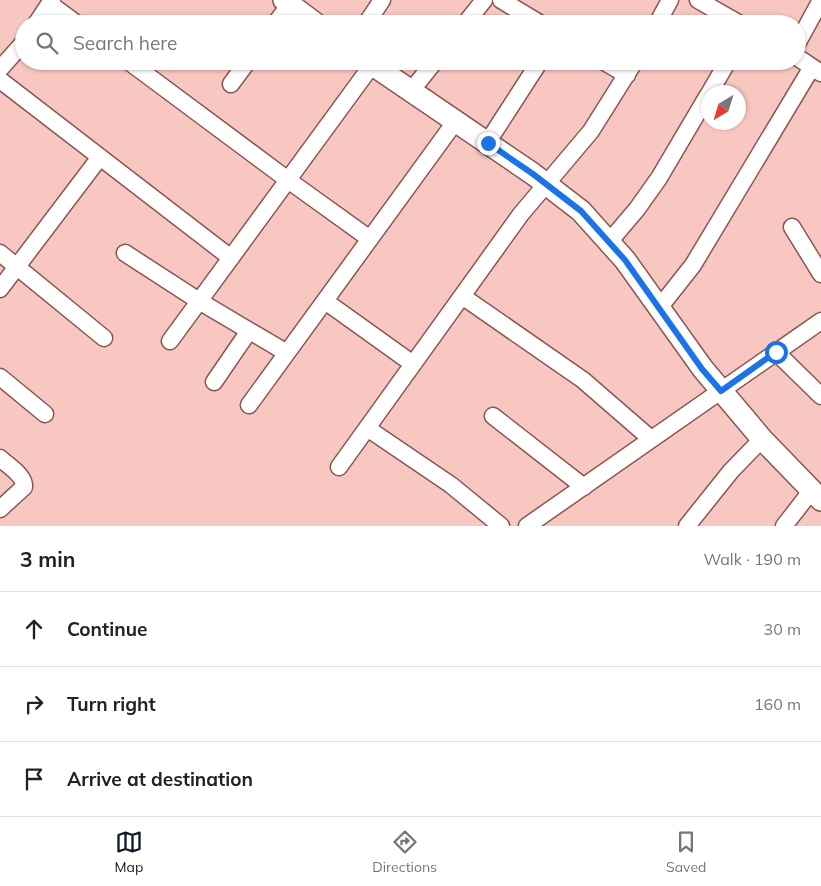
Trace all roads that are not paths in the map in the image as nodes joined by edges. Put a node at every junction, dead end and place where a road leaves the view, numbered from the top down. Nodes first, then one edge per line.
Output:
1 (382, 0) edge
2 (484, 0) edge
3 (502, 0) edge
4 (670, 0) edge
5 (698, 0) edge
6 (821, 0) edge
7 (51, 2) edge
8 (287, 2) edge
9 (42, 15) edge
10 (66, 15) edge
11 (280, 15) edge
12 (304, 15) edge
13 (372, 15) edge
14 (472, 15) edge
15 (526, 15) edge
16 (662, 15) edge
17 (724, 15) edge
18 (806, 28) edge
19 (15, 51) edge
20 (2, 63) edge
21 (806, 63) edge
22 (140, 70) edge
23 (241, 70) edge
24 (364, 70) edge
25 (380, 70) edge
26 (428, 70) edge
27 (534, 70) edge
28 (630, 70) edge
29 (723, 70) edge
30 (817, 70) edge
31 (0, 80) edge
32 (231, 84) dead end
33 (714, 85) edge
34 (411, 91) junction
35 (701, 107) edge
36 (455, 122) junction
37 (488, 143) junction
38 (100, 158) junction
39 (288, 180) junction
40 (547, 184) junction
41 (792, 227) dead end
42 (370, 239) junction
43 (609, 242) junction
44 (0, 253) edge
45 (125, 253) dead end
46 (231, 258) junction
47 (16, 266) junction
48 (821, 274) edge
49 (0, 289) edge
50 (462, 296) junction
51 (199, 301) junction
52 (325, 301) junction
53 (659, 308) junction
54 (821, 321) edge
55 (249, 330) junction
56 (104, 338) dead end
57 (170, 341) dead end
58 (776, 352) junction
59 (286, 353) junction
60 (413, 364) junction
61 (0, 377) edge
62 (214, 382) dead end
63 (721, 391) junction
64 (821, 396) edge
65 (249, 405) dead end
66 (45, 414) dead end
67 (493, 416) dead end
68 (367, 428) junction
69 (651, 439) junction
70 (762, 439) junction
71 (0, 458) edge
72 (339, 467) dead end
73 (584, 487) junction
74 (816, 495) edge
75 (0, 509) edge
76 (533, 525) edge
77 (502, 526) edge
78 (687, 526) edge
79 (784, 526) edge

1 - 13 street
2 - 14 street
3 - 15 street
4 - 16 street
5 - 17 street
6 - 18 street
7 - 9 street
7 - 10 street
8 - 11 street
8 - 12 main road
19 - 20 street
21 - 30 street
22 - 39 street
23 - 32 street
24 - 39 street
25 - 34 main road
26 - 34 street
27 - 37 street
28 - 40 street
29 - 33 street
30 - 53 street
31 - 38 street
34 - 36 main road
35 - 43 street
36 - 37 main road
36 - 42 street
37 - 40 main road
38 - 46 street
38 - 47 street
39 - 42 street
39 - 46 street
40 - 43 main road
40 - 50 street
41 - 48 street
42 - 52 street
43 - 53 main road
44 - 47 street
45 - 51 street
46 - 51 street
47 - 49 street
47 - 56 street
50 - 60 street
50 - 69 street
51 - 55 street
51 - 57 street
52 - 59 street
52 - 60 street
53 - 63 main road
54 - 58 street
55 - 59 street
55 - 62 street
58 - 63 street
58 - 64 street
59 - 65 street
60 - 68 street
61 - 66 street
63 - 69 street
63 - 70 main road
67 - 73 street
68 - 72 street
68 - 77 street
69 - 73 street
70 - 74 main road
70 - 78 street
71 - 75 street
73 - 76 street
74 - 79 street

